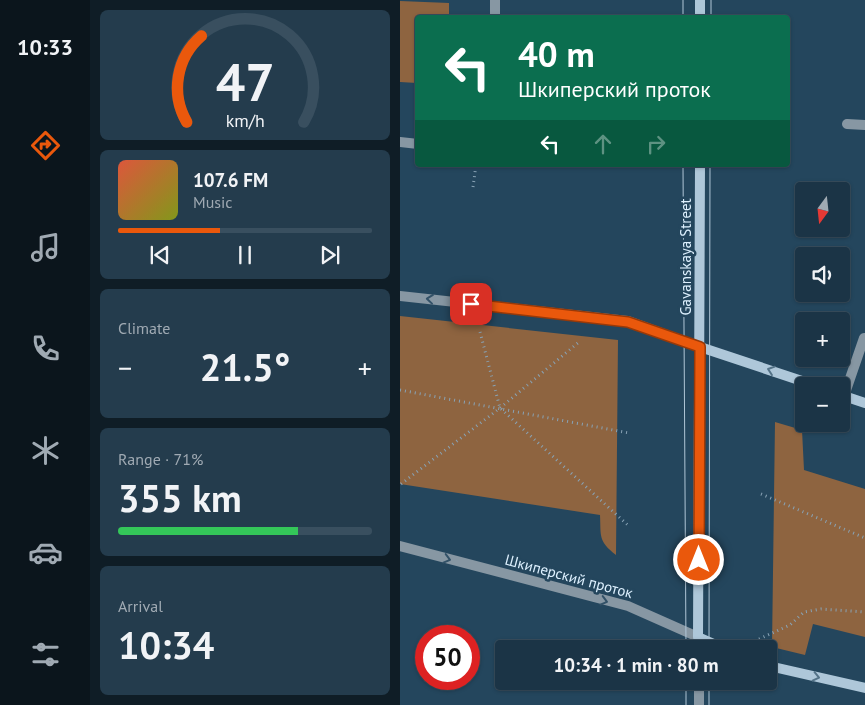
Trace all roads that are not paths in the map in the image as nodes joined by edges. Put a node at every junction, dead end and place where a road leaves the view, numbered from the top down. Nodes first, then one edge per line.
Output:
1 (495, 0) edge
2 (700, 0) edge
3 (495, 15) edge
4 (700, 15) edge
5 (847, 124) dead end
6 (865, 125) edge
7 (400, 142) edge
8 (415, 144) edge
9 (700, 167) edge
10 (400, 296) edge
11 (864, 338) edge
12 (700, 347) junction
13 (850, 377) edge
14 (795, 379) edge
15 (850, 398) edge
16 (865, 403) edge
17 (400, 546) edge
18 (698, 637) junction
19 (705, 640) edge
20 (777, 668) edge
21 (865, 688) edge
22 (699, 690) edge
23 (699, 705) edge

1 - 3 street
2 - 4 main road
5 - 6 street
7 - 8 street
9 - 12 main road, Gavanskaya Street
12 -> 10 street
11 - 13 street
14 -> 12 main road
12 - 18 main road, Gavanskaya Street
15 - 16 main road
17 -> 18 street, Шкиперский проток
18 - 19 main road, Шкиперский проток
20 -> 21 main road
22 - 23 street

